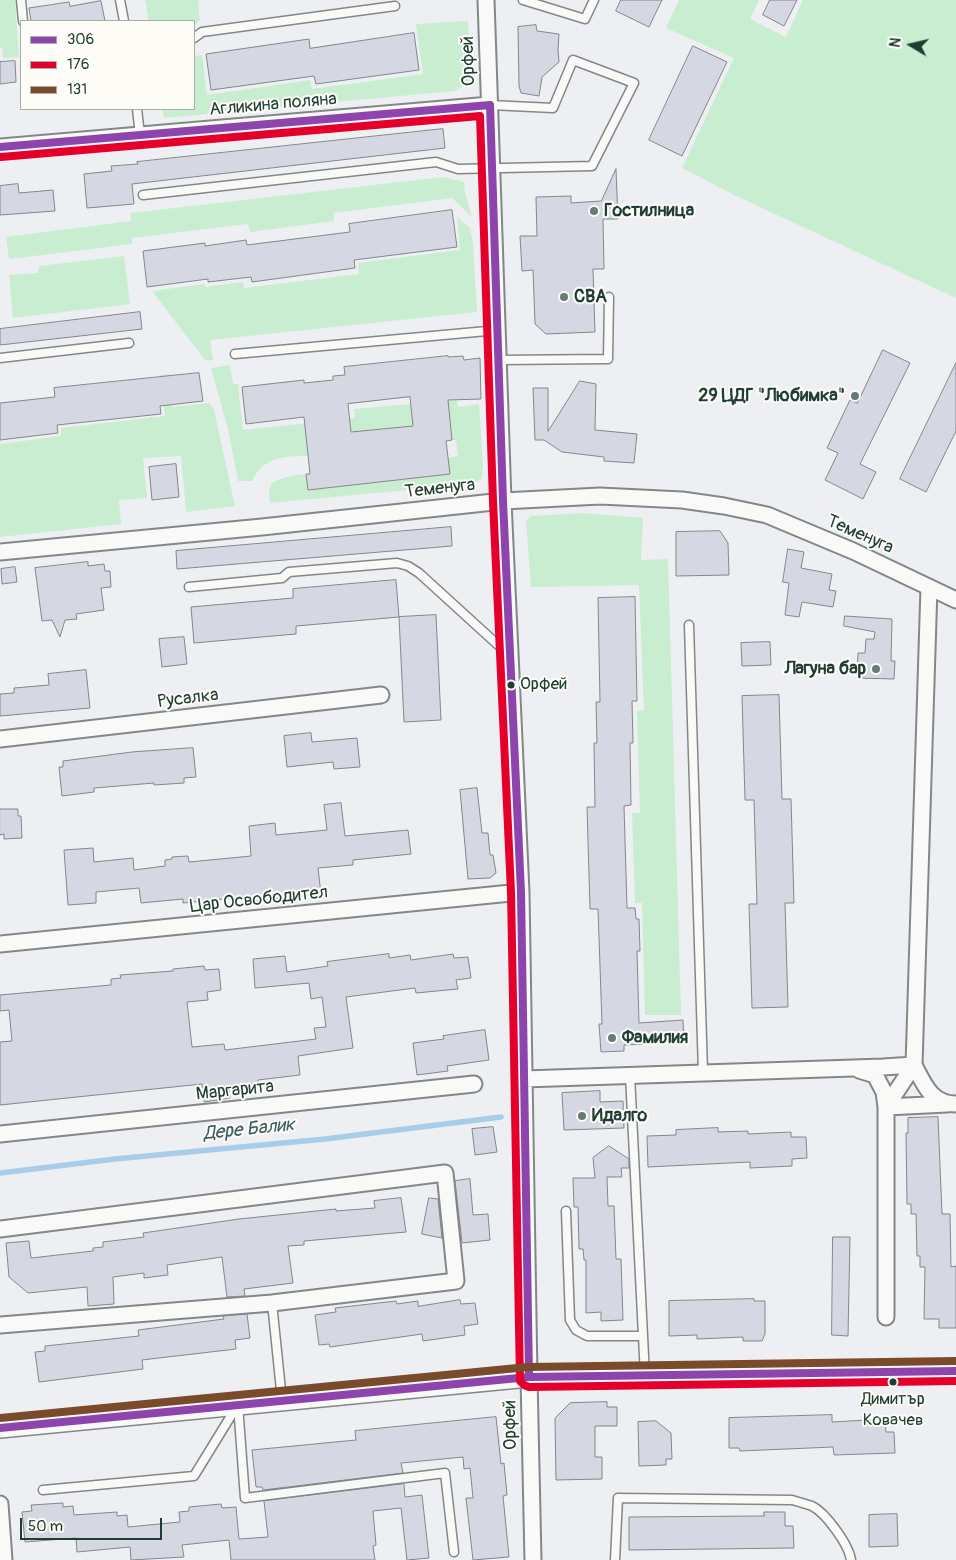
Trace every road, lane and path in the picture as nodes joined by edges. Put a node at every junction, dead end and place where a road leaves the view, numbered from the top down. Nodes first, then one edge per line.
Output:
1 (21, 0) edge
2 (120, 0) edge
3 (486, 0) edge
4 (523, 0) edge
5 (594, 0) edge
6 (395, 6) dead end
7 (23, 20) edge
8 (124, 20) edge
9 (195, 37) edge
10 (490, 105) junction
11 (138, 110) edge
12 (140, 135) junction
13 (0, 147) edge
14 (493, 168) junction
15 (143, 195) dead end
16 (609, 296) dead end
17 (498, 330) junction
18 (128, 344) dead end
19 (235, 354) dead end
20 (0, 358) edge
21 (499, 360) junction
22 (503, 500) junction
23 (0, 552) edge
24 (189, 587) dead end
25 (929, 587) junction
26 (956, 600) edge
27 (689, 625) dead end
28 (510, 657) junction
29 (381, 695) dead end
30 (0, 739) edge
31 (521, 892) junction
32 (0, 944) edge
33 (914, 1065) junction
34 (850, 1068) junction
35 (703, 1072) junction
36 (630, 1075) junction
37 (524, 1079) junction
38 (474, 1084) dead end
39 (952, 1104) edge
40 (886, 1106) junction
41 (0, 1134) edge
42 (566, 1211) dead end
43 (0, 1229) edge
44 (272, 1303) junction
45 (886, 1317) dead end
46 (0, 1325) edge
47 (643, 1336) junction
48 (956, 1371) edge
49 (645, 1376) junction
50 (528, 1378) junction
51 (282, 1400) junction
52 (238, 1405) junction
53 (0, 1428) edge
54 (43, 1490) dead end
55 (0, 1504) edge
56 (454, 1552) dead end
57 (4, 1560) edge
58 (533, 1560) edge
59 (614, 1560) edge
60 (851, 1560) edge

1 - 7 lane
2 - 8 lane
3 - 10 street, Орфей
4 - 5 lane
6 - 9 lane
10 - 12 street, Агликина поляна
10 - 14 street, Орфей
10 - 14 lane
11 - 12 lane
12 - 13 street, Агликина поляна
14 - 15 lane
14 - 17 street, Орфей
16 - 21 lane
17 - 19 lane
17 - 21 street, Орфей
18 - 20 lane
21 - 22 street, Орфей
22 - 23 street, Теменуга
22 - 25 street, Теменуга
22 - 28 street, Орфей
24 - 28 lane
25 - 26 street, Теменуга
25 - 33 street
27 - 35 lane
28 - 31 street, Орфей
29 - 30 street, Русалка
31 - 32 street, Цар Освободител
31 - 37 street, Орфей
33 - 34 street
33 - 39 street
33 - 40 street
34 - 35 street
34 - 40 street
35 - 36 street
36 - 37 street
36 - 47 lane
37 - 50 street, Орфей
38 - 41 street, Маргарита
39 - 40 street
40 - 45 street
42 - 47 lane
43 - 44 street
44 - 46 street
44 - 51 lane
47 - 49 lane
48 - 49 street
49 - 50 street
50 - 51 street
50 - 58 street, Орфей
51 - 52 street
52 - 53 street
52 - 54 lane
52 - 56 lane
55 - 57 street
59 - 60 lane

